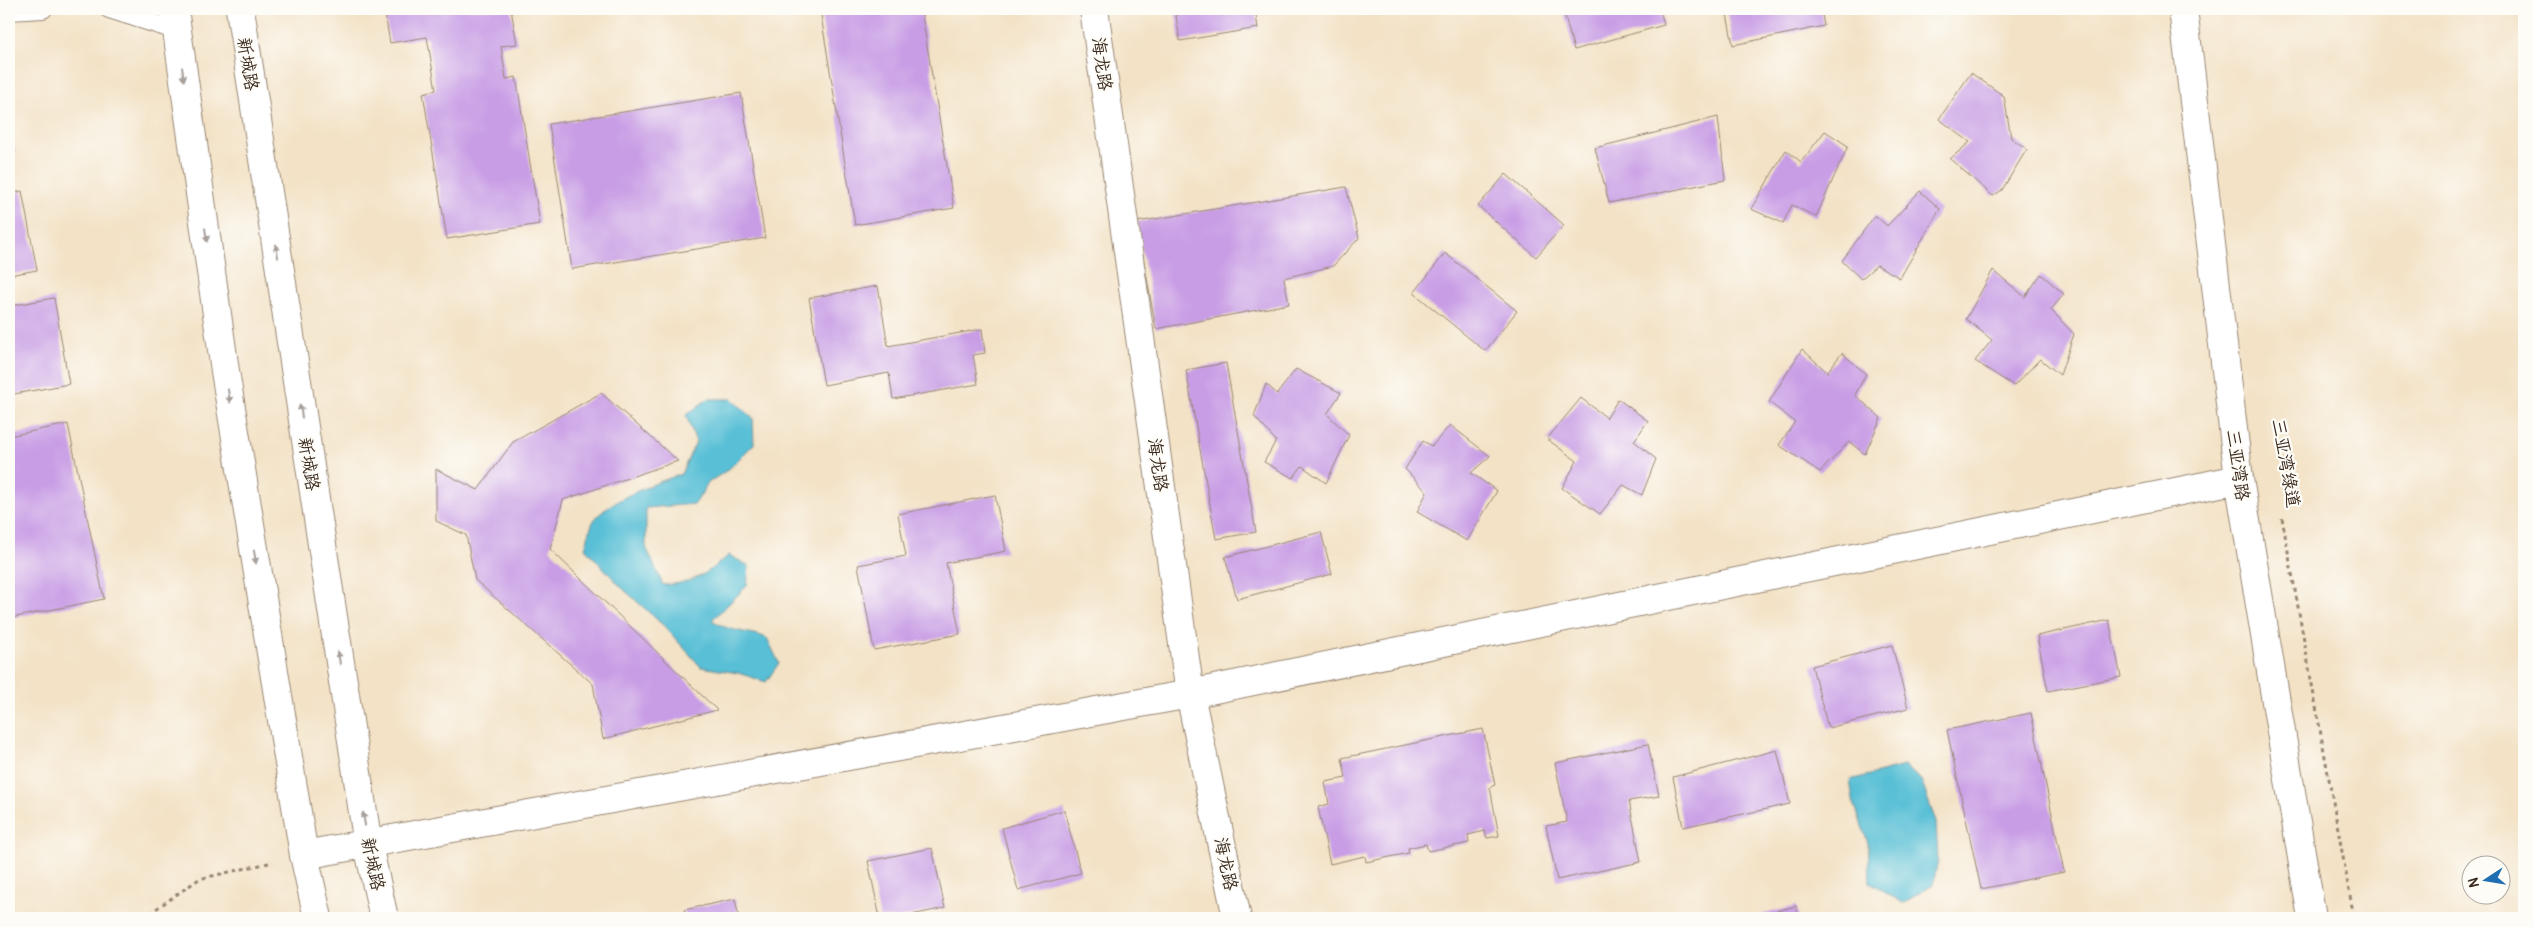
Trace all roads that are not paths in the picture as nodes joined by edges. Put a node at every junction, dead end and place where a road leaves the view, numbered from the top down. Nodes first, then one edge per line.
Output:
1 (43, 9) edge
2 (109, 9) edge
3 (240, 9) edge
4 (1094, 9) edge
5 (2183, 9) edge
6 (9, 11) edge
7 (176, 20) edge
8 (2238, 479) junction
9 (1190, 694) junction
10 (368, 845) junction
11 (304, 855) junction
12 (318, 918) edge
13 (384, 918) edge
14 (1237, 918) edge
15 (2312, 918) edge

1 - 6 lane
2 - 7 lane
10 -> 3 street, 新城路
4 - 9 street, 海龙路
5 - 8 street, 三亚湾路
7 -> 11 street
8 - 9 street
8 - 15 street, 三亚湾路
9 - 10 street
9 - 14 street, 海龙路
10 - 11 street
10 - 13 street, 新城路
11 - 12 street

